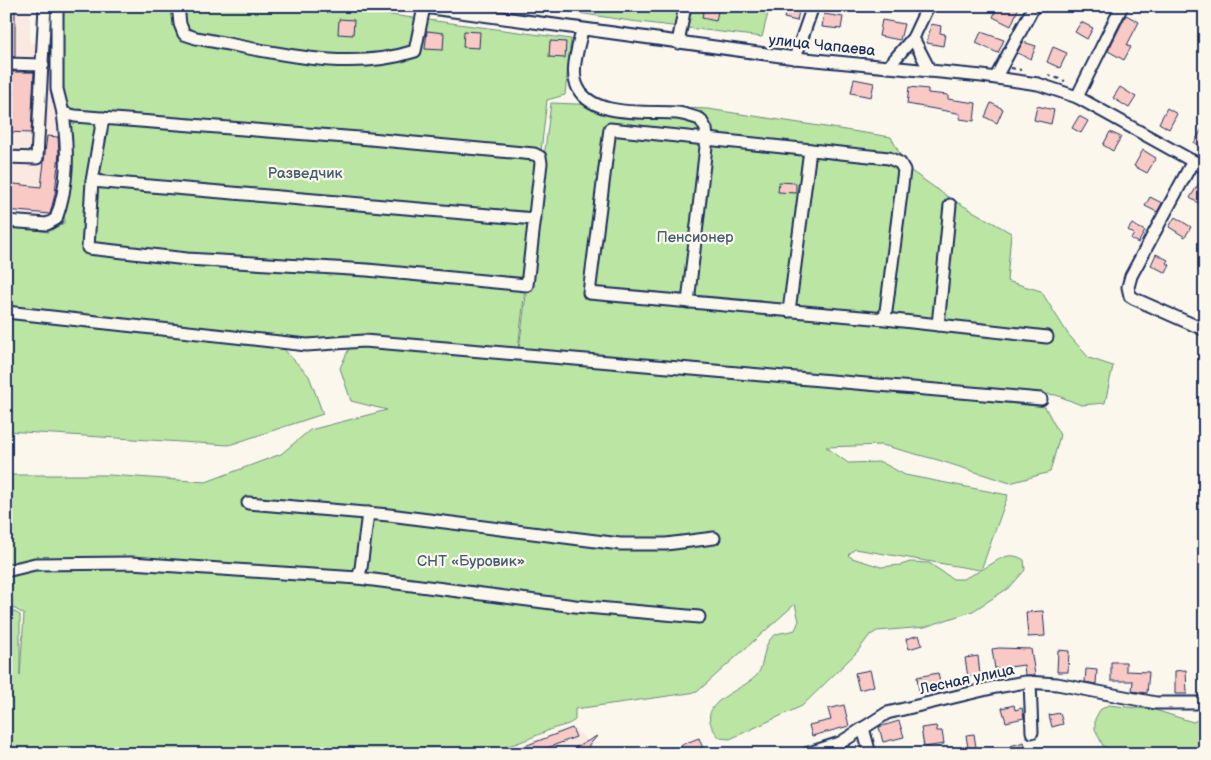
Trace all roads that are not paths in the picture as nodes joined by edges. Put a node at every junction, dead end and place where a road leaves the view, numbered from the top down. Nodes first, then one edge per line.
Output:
1 (45, 6) edge
2 (57, 6) edge
3 (178, 6) edge
4 (685, 6) edge
5 (813, 6) edge
6 (928, 6) edge
7 (1034, 6) edge
8 (1122, 6) edge
9 (420, 7) edge
10 (460, 9) edge
11 (582, 30) junction
12 (913, 38) junction
13 (678, 43) junction
14 (795, 58) junction
15 (6, 64) edge
16 (42, 65) junction
17 (888, 67) junction
18 (930, 71) junction
19 (996, 77) junction
20 (1077, 97) junction
21 (63, 113) junction
22 (103, 118) junction
23 (707, 138) junction
24 (810, 150) junction
25 (6, 157) edge
26 (1193, 161) junction
27 (1205, 168) edge
28 (92, 181) junction
29 (950, 205) dead end
30 (535, 219) junction
31 (6, 221) edge
32 (688, 302) junction
33 (789, 311) junction
34 (6, 312) edge
35 (886, 319) junction
36 (938, 325) junction
37 (1205, 330) edge
38 (1047, 338) dead end
39 (1041, 399) dead end
40 (248, 503) dead end
41 (368, 513) junction
42 (714, 538) dead end
43 (6, 571) edge
44 (358, 578) junction
45 (699, 617) dead end
46 (1030, 682) junction
47 (1205, 703) edge
48 (863, 728) junction
49 (1032, 732) dead end
50 (806, 754) edge
51 (870, 754) edge

1 - 16 street
2 - 21 street
3 - 9 street
4 - 13 street
5 - 14 street
6 - 12 street
7 - 19 street
8 - 20 street
9 - 10 street, улица Чапаева
10 - 11 street, улица Чапаева
11 - 13 street, улица Чапаева
11 - 23 street
12 - 17 street
12 - 18 street
13 - 14 street, улица Чапаева
14 - 17 street, улица Чапаева
15 - 16 street
16 - 25 street
17 - 18 street, улица Чапаева
18 - 19 street, улица Чапаева
19 - 20 street, улица Чапаева
20 - 26 street, улица Чапаева
21 - 22 street
21 - 31 street
22 - 28 street
22 - 30 street
23 - 24 street
23 - 32 street
23 - 32 street
24 - 33 street
24 - 35 street
26 - 27 street, улица Чапаева
26 - 37 street
28 - 30 street
28 - 30 street
29 - 36 street
32 - 33 street
33 - 35 street
34 - 39 street
35 - 36 street
36 - 38 street
40 - 41 street
41 - 42 street
41 - 44 street
43 - 44 street
44 - 45 street
46 - 47 street, Лесная улица
46 - 48 street, Лесная улица
46 - 49 street
48 - 50 street, Лесная улица
48 - 51 street

